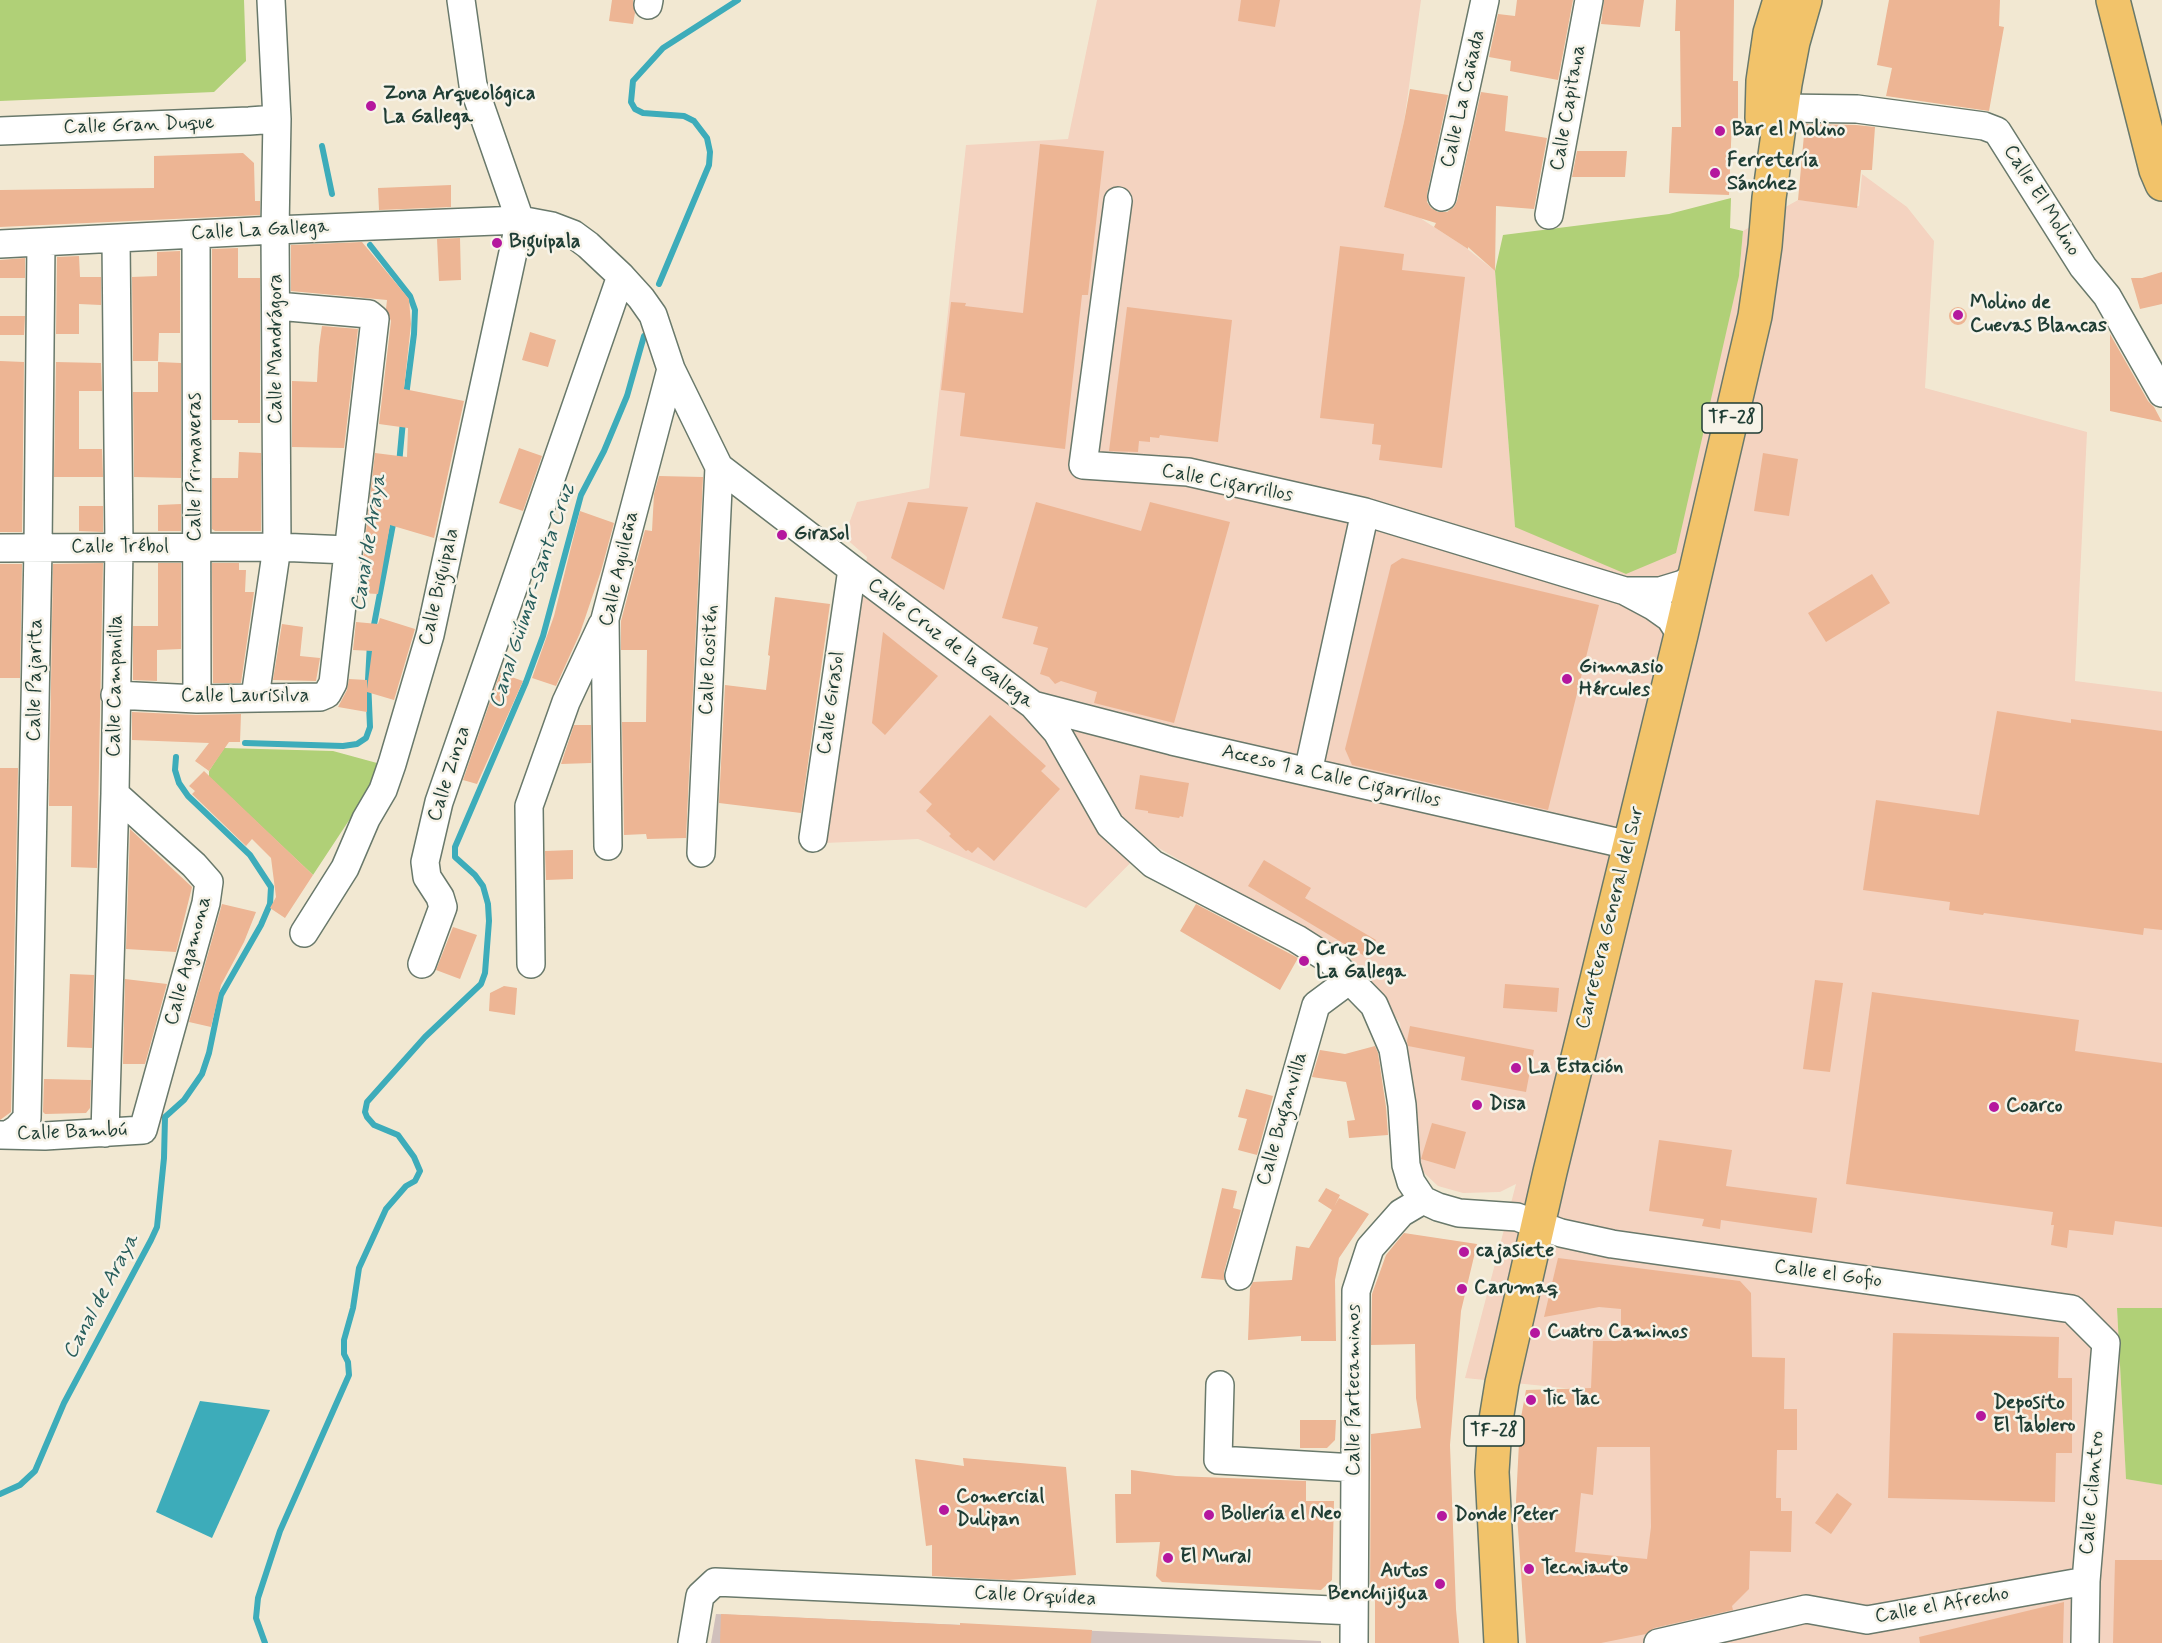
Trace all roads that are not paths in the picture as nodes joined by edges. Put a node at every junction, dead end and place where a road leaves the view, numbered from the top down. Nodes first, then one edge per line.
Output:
1 (271, 0) edge
2 (461, 0) edge
3 (1485, 0) edge
4 (1589, 0) edge
5 (1780, 0) edge
6 (1805, 0) edge
7 (2113, 0) edge
8 (1782, 108) junction
9 (277, 118) junction
10 (0, 131) edge
11 (2162, 184) edge
12 (1442, 197) dead end
13 (1769, 198) junction
14 (1118, 201) dead end
15 (1549, 215) dead end
16 (520, 220) junction
17 (275, 230) junction
18 (196, 234) junction
19 (116, 239) junction
20 (41, 243) junction
21 (0, 244) edge
22 (621, 276) junction
23 (277, 306) junction
24 (671, 369) junction
25 (2162, 393) edge
26 (719, 467) junction
27 (1365, 512) junction
28 (118, 547) junction
29 (278, 547) junction
30 (0, 548) edge
31 (38, 548) junction
32 (196, 548) junction
33 (348, 550) junction
34 (852, 569) junction
35 (1695, 576) junction
36 (1625, 591) junction
37 (605, 619) junction
38 (1681, 635) junction
39 (115, 695) junction
40 (255, 697) junction
41 (197, 699) junction
42 (1033, 705) junction
43 (1308, 772) junction
44 (115, 794) junction
45 (813, 838) dead end
46 (1629, 845) junction
47 (608, 846) dead end
48 (701, 853) dead end
49 (304, 933) dead end
50 (422, 963) dead end
51 (531, 964) dead end
52 (1351, 979) junction
53 (143, 1130) joint
54 (20, 1131) edge
55 (105, 1133) junction
56 (1422, 1200) junction
57 (1538, 1224) junction
58 (1239, 1276) dead end
59 (2106, 1343) joint
60 (1220, 1385) dead end
61 (1355, 1468) junction
62 (2086, 1581) junction
63 (1354, 1611) junction
64 (692, 1643) edge
65 (1354, 1643) edge
66 (1502, 1643) edge
67 (1658, 1643) edge
68 (2085, 1643) edge

1 - 9 street, Calle Mandrágora
2 - 16 street
3 - 12 street, Calle La Cañada
4 - 15 street, Calle Capitana
5 - 13 main road, Carretera General del Sur / TF-28
6 - 8 main road, Carretera General del Sur / TF-28
7 - 11 main road
8 - 13 main road, Carretera General del Sur / TF-28
8 - 25 street, Calle El Molino
9 - 10 street, Calle Gran Duque
9 - 17 street, Calle Mandrágora
13 - 35 main road, Carretera General del Sur / TF-28
14 - 27 street, Calle Cigarrillos
16 - 17 street, Calle La Gallega
16 - 22 street, Calle Cruz de la Gallega
16 - 49 street, Calle Biguipala
17 - 18 street, Calle La Gallega
17 - 23 street, Calle Mandrágora
18 - 19 street, Calle La Gallega
18 - 32 street, Calle Primaveras
19 - 20 street, Calle La Gallega
19 - 28 street, Calle Campanilla
20 - 21 street, Calle La Gallega
20 - 31 street, Calle Pajarita
22 - 24 street, Calle Cruz de la Gallega
22 - 50 street, Calle Zinza
23 - 29 street, Calle Mandrágora
23 - 33 street, Calle Laurisilva
24 - 26 street, Calle Cruz de la Gallega
24 - 37 street, Calle Aguileña
26 - 34 street, Calle Cruz de la Gallega
26 - 48 street, Calle Rositén
27 - 36 street, Calle Cigarrillos
27 - 43 street
28 - 31 street, Calle Trébol
28 - 32 street, Calle Trébol
28 - 39 street, Calle Campanilla
29 - 32 street, Calle Trébol
29 - 33 street, Calle Trébol
29 - 40 street, Calle Mandrágora
30 - 31 street, Calle Trébol
31 - 54 street, Calle Pajarita
32 - 41 street, Calle Primaveras
33 - 40 street, Calle Laurisilva
34 - 42 street, Calle Cruz de la Gallega
34 - 45 street, Calle Girasol
35 - 36 street
35 - 38 main road, Carretera General del Sur / TF-28
36 - 38 street
37 - 47 street, Calle Aguileña
37 - 51 street
38 - 46 main road, Carretera General del Sur / TF-28
39 - 41 street, Calle Laurisilva
39 - 44 street, Calle Campanilla
40 - 41 street, Calle Laurisilva
42 - 43 street, Acceso 1 a Calle Cigarrillos
42 - 52 street, Calle Cruz de la Gallega
43 - 46 street, Acceso 1 a Calle Cigarrillos
44 - 53 street, Calle Agamona
44 - 55 street, Calle Campanilla
46 - 57 main road, Carretera General del Sur / TF-28
52 - 56 street, Calle Cruz de la Gallega
52 - 58 street, Calle Buganvilla
53 - 55 street, Calle Bambú
54 - 55 street, Calle Bambú
56 - 57 street
56 - 61 street, Calle Partecaminos
57 - 59 street, Calle el Gofio
57 - 66 main road, Carretera General del Sur / TF-28
59 - 62 street, Calle Cilantro
60 - 61 street
61 - 63 street, Calle Partecaminos
62 - 67 street, Calle el Afrecho
62 - 68 street, Calle Cilantro
63 - 64 street, Calle Orquídea
63 - 65 street, Calle Partecaminos

